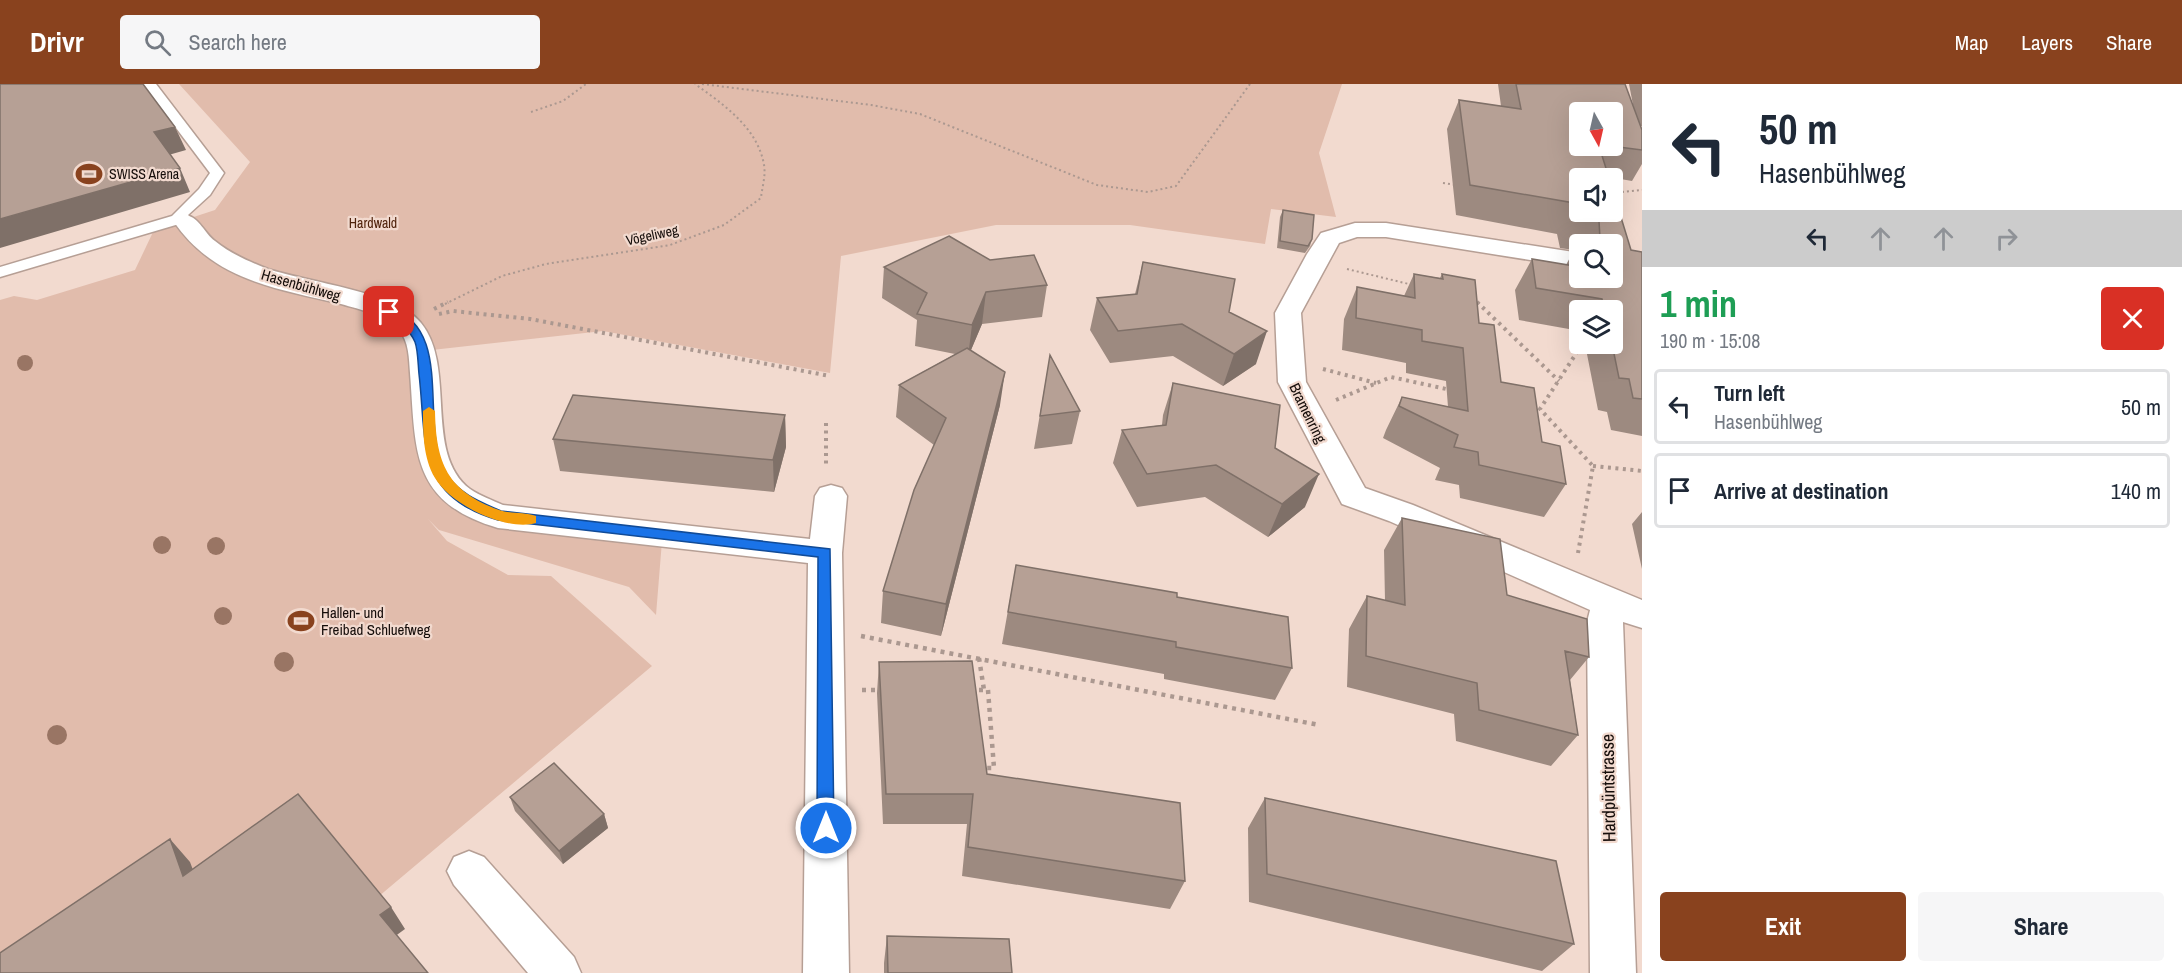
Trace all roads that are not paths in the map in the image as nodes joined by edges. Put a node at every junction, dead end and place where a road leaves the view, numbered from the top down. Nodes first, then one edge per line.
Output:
1 (149, 84) edge
2 (184, 220) junction
3 (1569, 259) edge
4 (0, 272) edge
5 (829, 478) road end
6 (825, 553) junction
7 (1626, 608) edge
8 (470, 872) dead end
9 (558, 973) edge
10 (826, 973) edge
11 (1613, 973) edge

1 - 2 lane
2 - 4 lane
2 - 6 street, Hasenbühlweg
3 - 7 street, Bramenring
5 - 6 street
6 - 10 street
7 - 11 street, Hardpüntstrasse
8 - 9 street

